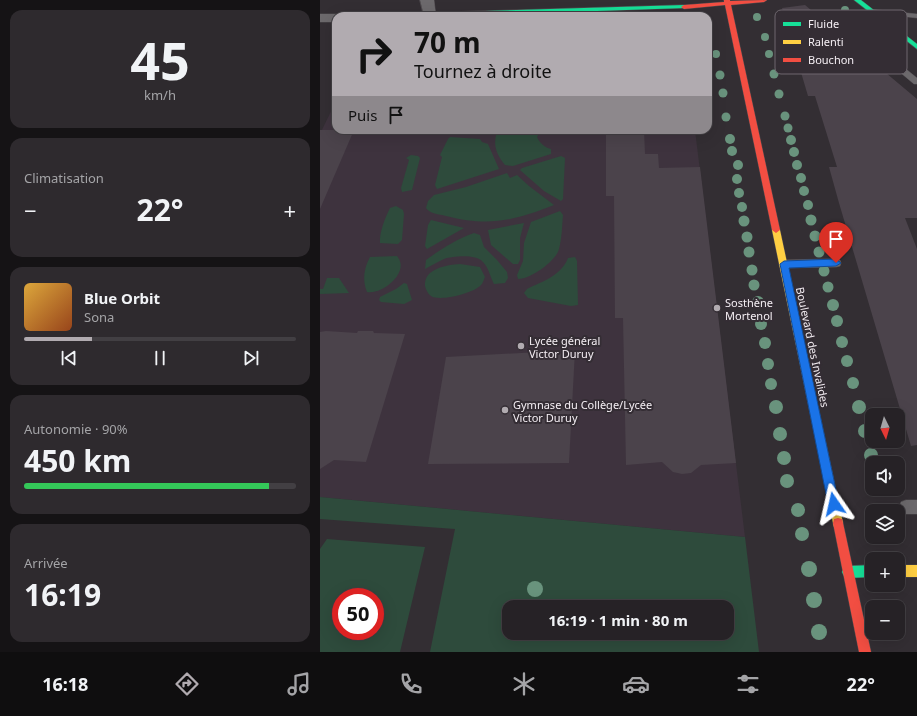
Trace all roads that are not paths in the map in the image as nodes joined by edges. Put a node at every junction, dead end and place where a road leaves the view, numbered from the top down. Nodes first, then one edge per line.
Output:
1 (427, 0) edge
2 (764, 0) edge
3 (857, 0) edge
4 (728, 2) edge
5 (870, 10) edge
6 (429, 12) edge
7 (544, 12) edge
8 (907, 15) edge
9 (917, 16) edge
10 (320, 18) edge
11 (332, 18) edge
12 (907, 39) edge
13 (917, 47) edge
14 (907, 74) edge
15 (917, 82) edge
16 (836, 263) dead end
17 (784, 264) junction
18 (865, 571) edge
19 (905, 571) edge
20 (917, 571) edge
21 (848, 572) junction
22 (865, 652) edge

1 - 6 street
2 - 4 main road
3 - 5 main road
4 - 7 main road
4 - 17 main road, Boulevard des Invalides
8 - 9 lane
10 - 11 street
12 - 13 main road
14 - 15 lane
16 - 17 lane
17 - 21 main road, Boulevard des Invalides
18 - 21 main road
19 - 20 main road
21 - 22 main road, Boulevard des Invalides

